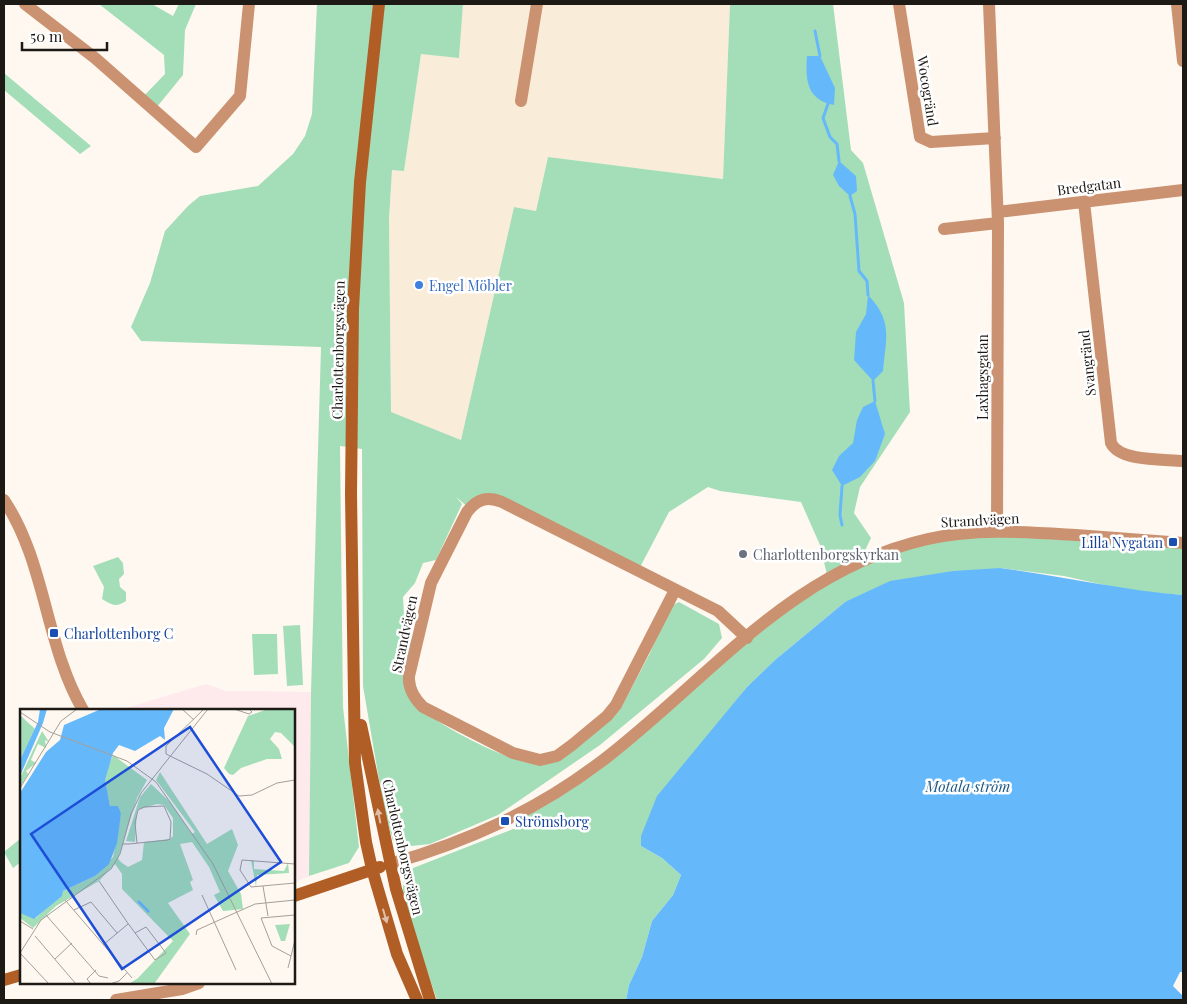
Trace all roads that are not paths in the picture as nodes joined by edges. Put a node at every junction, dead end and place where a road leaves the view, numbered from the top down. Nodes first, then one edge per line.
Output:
1 (25, 4) edge
2 (249, 4) edge
3 (379, 4) edge
4 (536, 4) edge
5 (899, 4) edge
6 (989, 4) edge
7 (1177, 4) edge
8 (1183, 61) edge
9 (521, 101) dead end
10 (995, 138) junction
11 (1183, 190) edge
12 (1084, 202) junction
13 (998, 217) junction
14 (944, 229) dead end
15 (1183, 461) edge
16 (4, 500) edge
17 (997, 531) junction
18 (1183, 543) edge
19 (675, 590) junction
20 (747, 638) junction
21 (355, 698) junction
22 (83, 709) edge
23 (390, 864) junction
24 (372, 869) junction
25 (295, 896) edge
26 (20, 976) edge
27 (4, 980) edge
28 (196, 984) edge
29 (116, 1000) edge
30 (417, 1000) edge
31 (430, 1000) edge

1 - 2 street
3 - 21 main road, Charlottenborgsvägen
4 - 9 street
5 - 10 street, Wocogränd
6 - 10 street, Laxhagsgatan
7 - 8 street
10 - 13 street, Laxhagsgatan
11 - 12 street, Bredgatan
12 - 13 street, Bredgatan
12 - 15 street, Svangränd
13 - 14 street
13 - 17 street, Laxhagsgatan
16 - 22 street
17 - 18 street, Strandvägen
17 - 20 street, Strandvägen
19 - 19 street, Strandvägen
19 - 20 street, Strandvägen
20 - 23 street, Strandvägen
23 -> 21 main road, Charlottenborgsvägen
21 - 24 main road, Charlottenborgsvägen
23 - 24 main road, Strandvägen
23 - 31 main road, Charlottenborgsvägen
24 - 25 main road, Strandvägen
24 -> 30 main road, Charlottenborgsvägen
26 - 27 main road
28 - 29 street

